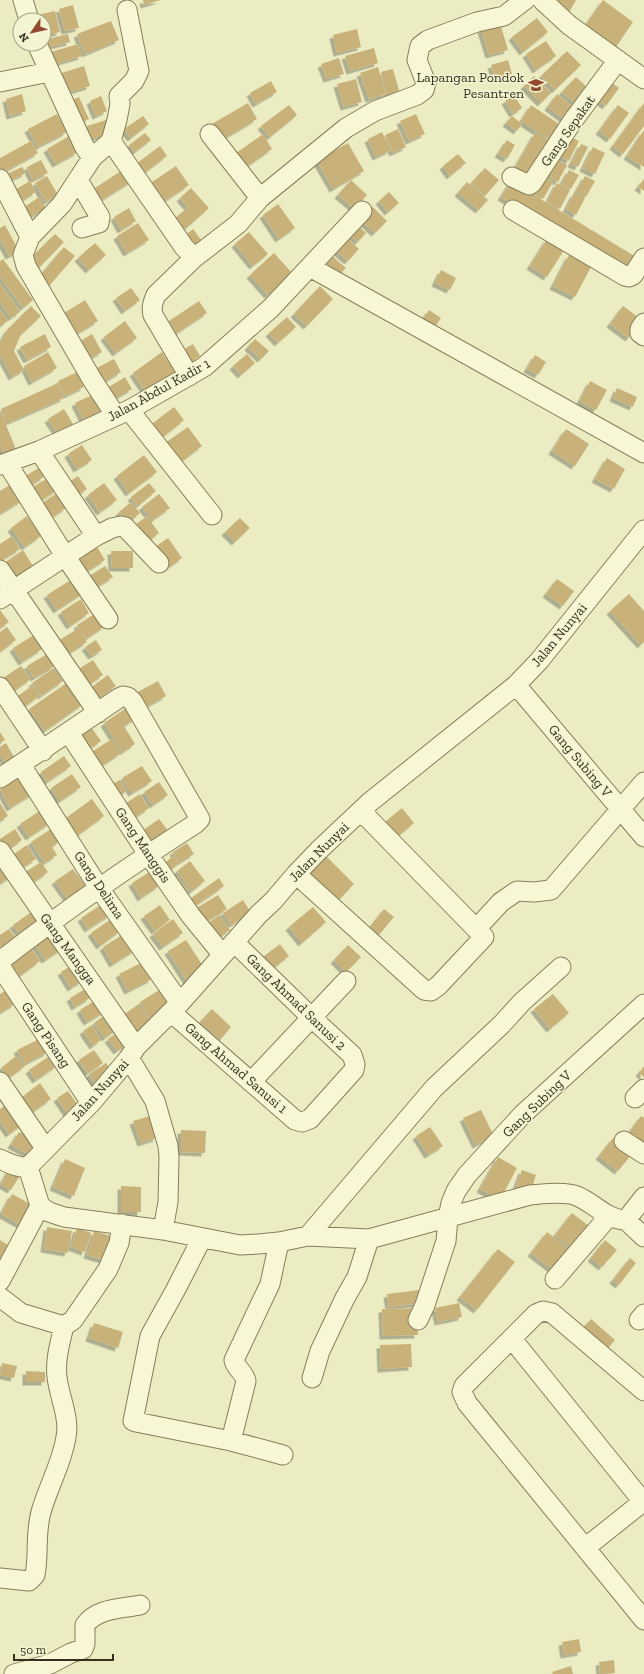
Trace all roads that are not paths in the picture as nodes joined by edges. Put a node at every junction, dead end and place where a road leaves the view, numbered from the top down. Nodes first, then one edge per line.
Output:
1 (24, 0) edge
2 (525, 0) edge
3 (542, 0) edge
4 (127, 10) dead end
5 (27, 12) edge
6 (40, 52) edge
7 (618, 60) junction
8 (49, 72) junction
9 (644, 79) edge
10 (0, 82) edge
11 (210, 134) dead end
12 (111, 141) junction
13 (92, 158) junction
14 (512, 177) dead end
15 (0, 179) edge
16 (78, 180) junction
17 (260, 198) junction
18 (513, 210) dead end
19 (362, 211) dead end
20 (82, 228) dead end
21 (30, 237) junction
22 (194, 258) junction
23 (644, 258) edge
24 (310, 267) junction
25 (639, 278) edge
26 (644, 323) edge
27 (644, 336) edge
28 (189, 376) junction
29 (122, 413) junction
30 (39, 451) junction
31 (644, 453) edge
32 (3, 464) edge
33 (212, 515) dead end
34 (644, 530) edge
35 (96, 536) junction
36 (65, 556) junction
37 (159, 563) dead end
38 (0, 570) edge
39 (7, 595) edge
40 (108, 619) dead end
41 (516, 685) junction
42 (0, 687) edge
43 (98, 713) junction
44 (69, 733) junction
45 (43, 751) junction
46 (21, 765) junction
47 (0, 778) edge
48 (644, 782) edge
49 (620, 810) junction
50 (361, 811) junction
51 (644, 837) edge
52 (0, 851) edge
53 (148, 854) junction
54 (296, 874) junction
55 (99, 888) junction
56 (49, 923) junction
57 (476, 928) junction
58 (228, 948) junction
59 (0, 961) edge
60 (0, 966) edge
61 (561, 967) dead end
62 (346, 981) dead end
63 (644, 1004) edge
64 (175, 1007) junction
65 (310, 1017) junction
66 (133, 1052) junction
67 (0, 1082) edge
68 (251, 1082) junction
69 (91, 1103) junction
70 (302, 1122) joint
71 (624, 1141) dead end
72 (45, 1148) junction
73 (644, 1154) edge
74 (0, 1159) edge
75 (28, 1167) junction
76 (644, 1197) edge
77 (40, 1206) junction
78 (448, 1218) junction
79 (618, 1218) junction
80 (122, 1224) junction
81 (162, 1230) junction
82 (308, 1236) junction
83 (644, 1237) edge
84 (202, 1238) junction
85 (369, 1239) junction
86 (280, 1242) junction
87 (555, 1279) dead end
88 (0, 1282) edge
89 (0, 1297) edge
90 (418, 1320) dead end
91 (64, 1326) junction
92 (512, 1339) junction
93 (312, 1378) dead end
94 (644, 1391) edge
95 (231, 1441) junction
96 (283, 1455) dead end
97 (644, 1502) edge
98 (585, 1548) junction
99 (0, 1578) edge
100 (140, 1605) dead end
101 (644, 1620) edge
102 (17, 1674) edge

1 - 5 street
2 - 17 street
3 - 7 street
4 - 12 street
6 - 8 street
7 - 9 street
7 - 14 street, Gang Sepakat
8 - 10 street
8 - 13 street
11 - 17 street
12 - 13 street
12 - 22 street
13 - 16 street
15 - 21 street
16 - 20 street
16 - 21 street
17 - 22 street
18 - 25 street
19 - 24 street, Jalan Abdul Kadir 1
21 - 29 street
22 - 28 street
23 - 25 street
24 - 28 street, Jalan Abdul Kadir 1
24 - 31 street
26 - 27 street
28 - 29 street, Jalan Abdul Kadir 1
29 - 30 street, Jalan Abdul Kadir 1
29 - 33 street
30 - 32 street, Jalan Abdul Kadir 1
30 - 35 street
32 - 36 street
34 - 41 street, Jalan Nunyai
35 - 36 street
35 - 37 street
36 - 39 street
36 - 40 street
38 - 39 street
39 - 43 street
41 - 49 street, Gang Subing V
41 - 50 street, Jalan Nunyai
42 - 45 street
43 - 44 street
43 - 53 street
44 - 45 street
44 - 53 street, Gang Manggis
45 - 46 street
46 - 47 street
46 - 55 street, Gang Delima
48 - 49 street
49 - 51 street, Gang Subing V
49 - 57 street
50 - 54 street, Jalan Nunyai
50 - 57 street
52 - 56 street, Gang Mangga
53 - 55 street
53 - 58 street, Gang Manggis
54 - 57 street
54 - 58 street, Jalan Nunyai
55 - 56 street
55 - 64 street, Gang Delima
56 - 59 street
56 - 66 street, Gang Mangga
58 - 64 street, Jalan Nunyai
58 - 65 street, Gang Ahmad Sanusi 2
60 - 69 street, Gang Pisang
61 - 82 street
62 - 65 street
63 - 78 street, Gang Subing V
64 - 66 street, Jalan Nunyai
64 - 68 street, Gang Ahmad Sanusi 1
65 - 68 street
65 - 70 street, Gang Ahmad Sanusi 2
66 - 69 street, Jalan Nunyai
66 - 81 street, Gang Mangga
67 - 72 street
68 - 70 street, Gang Ahmad Sanusi 1
69 - 72 street, Jalan Nunyai
71 - 73 street
72 - 75 street, Jalan Nunyai
74 - 75 street
75 - 77 street
76 - 79 street
77 - 80 street
77 - 88 street
78 - 79 street
78 - 85 street
78 - 90 street, Gang Subing V
79 - 83 street
79 - 87 street
80 - 81 street
80 - 91 street
81 - 84 street
82 - 85 street
82 - 86 street
84 - 86 street
84 - 95 street
85 - 93 street
86 - 95 street
89 - 91 street
91 - 99 street
92 - 94 street
92 - 97 street
92 - 98 street
95 - 96 street
97 - 98 street
98 - 101 street
100 - 102 street

